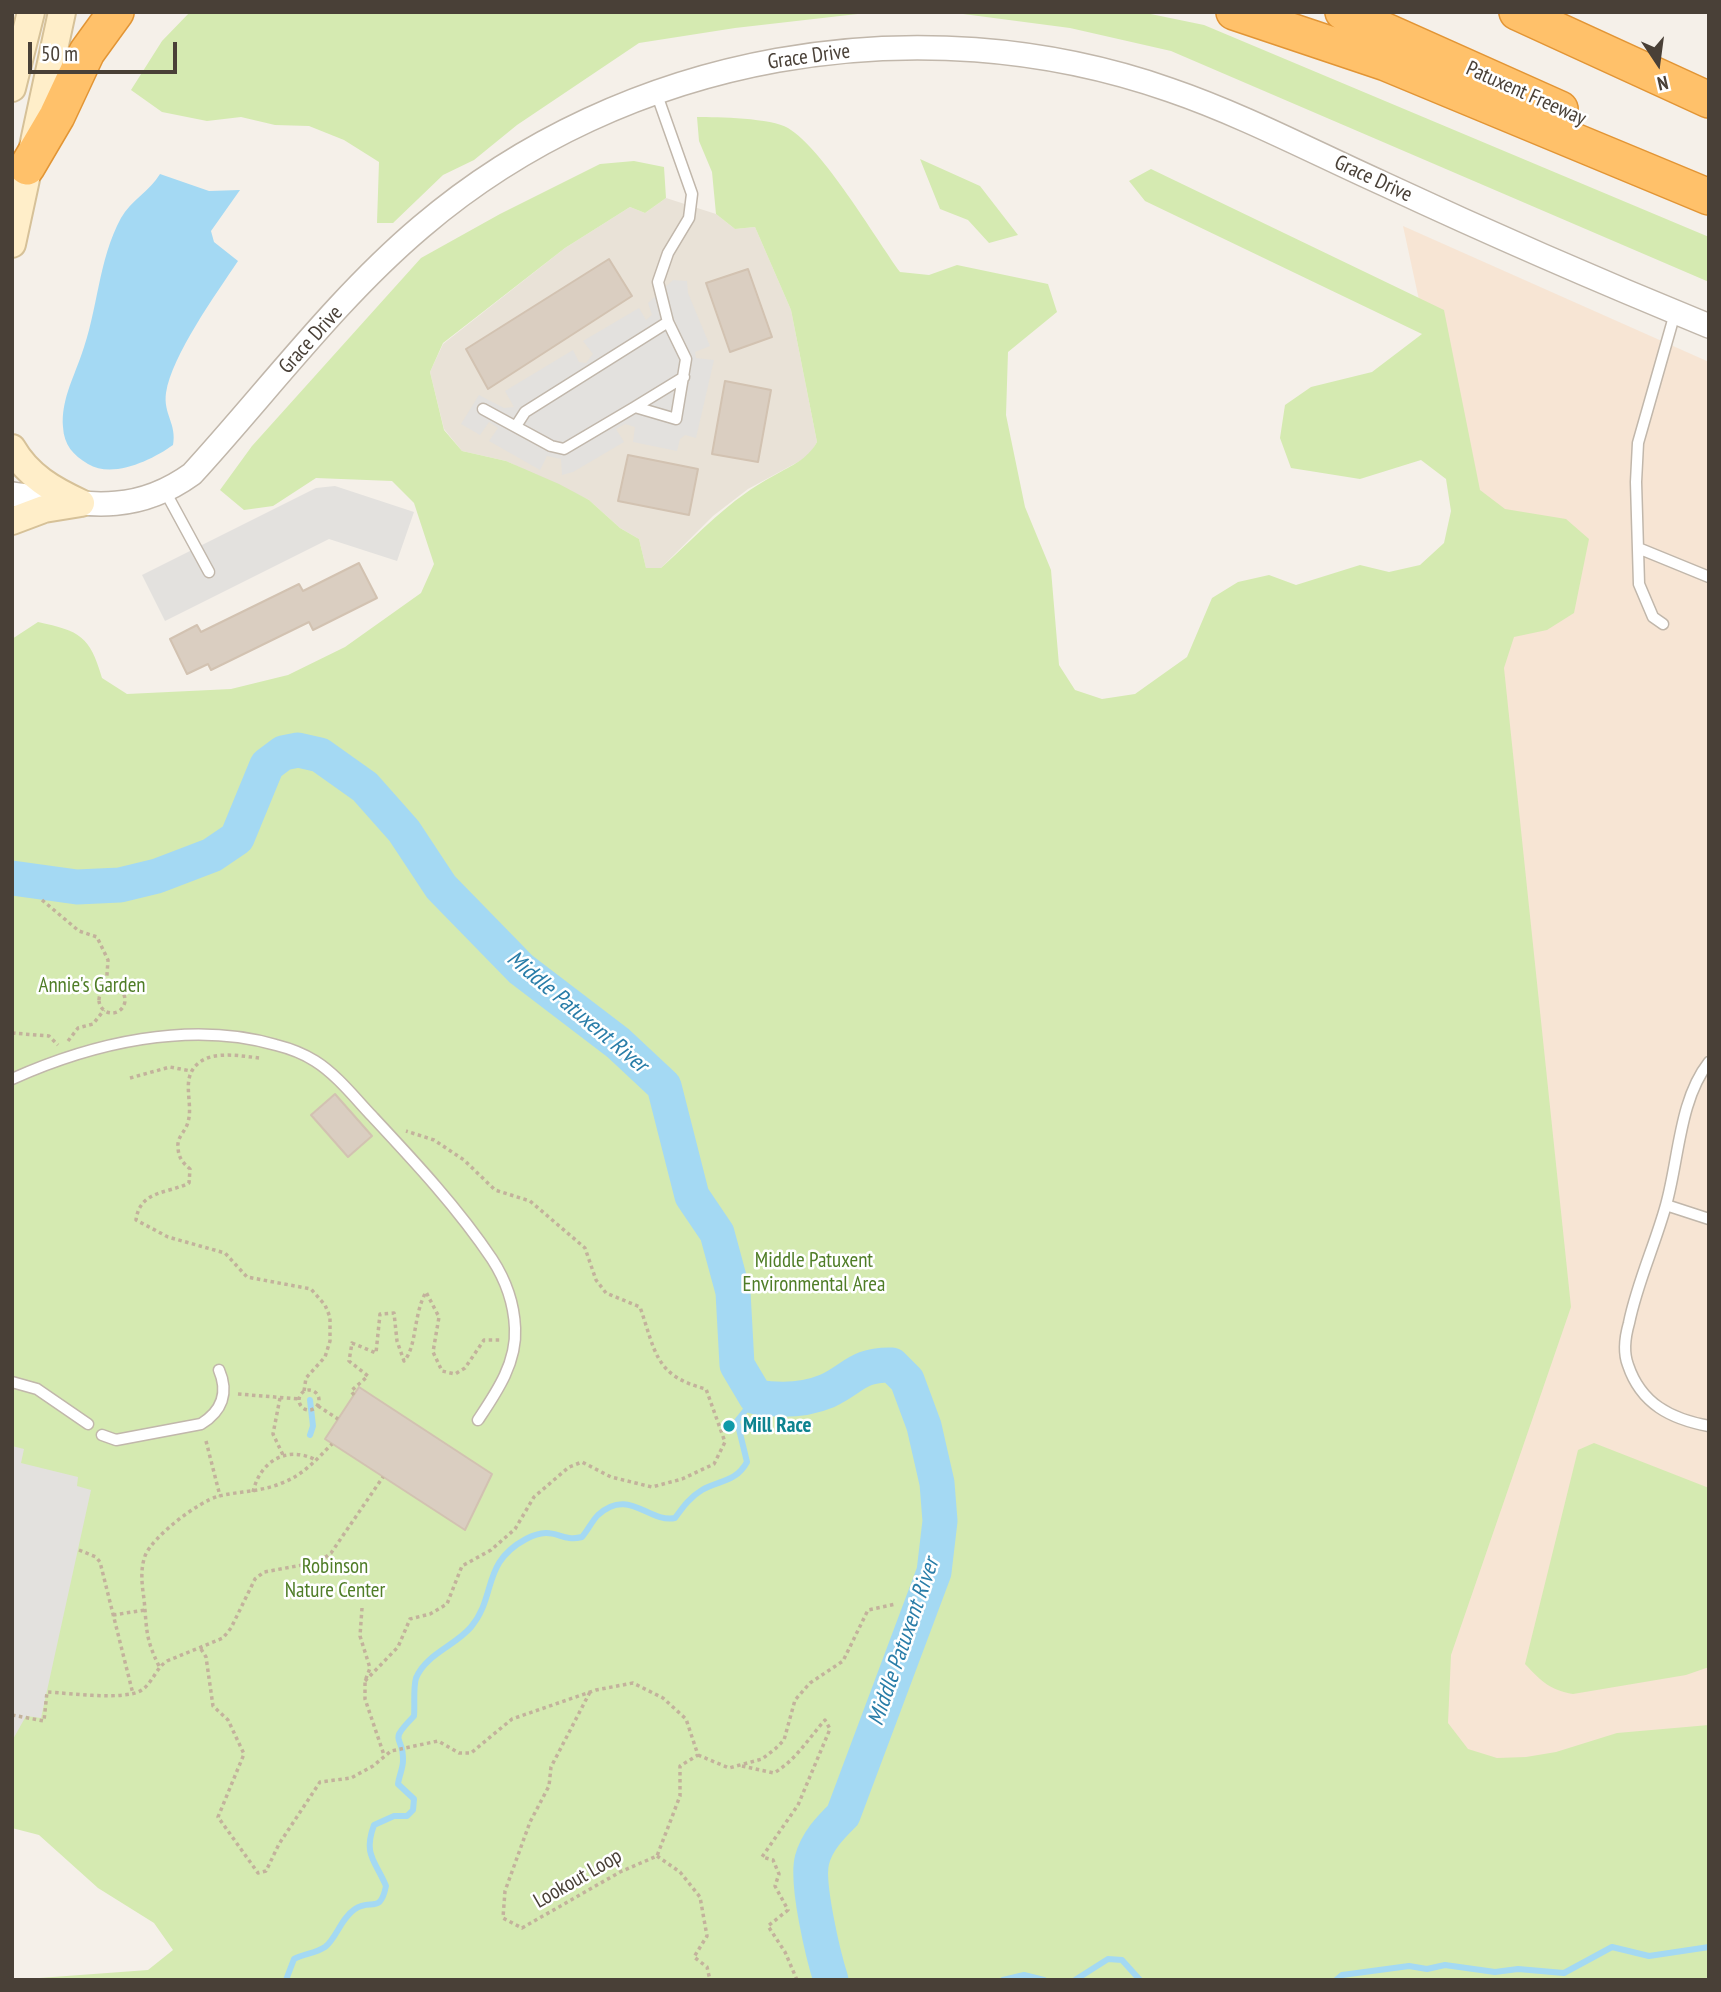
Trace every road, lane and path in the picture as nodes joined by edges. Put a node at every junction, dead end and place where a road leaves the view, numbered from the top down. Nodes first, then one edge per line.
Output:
1 (32, 12) edge
2 (62, 12) edge
3 (116, 12) edge
4 (1234, 12) edge
5 (1342, 12) edge
6 (1517, 12) edge
7 (1566, 12) edge
8 (1709, 81) edge
9 (12, 88) edge
10 (656, 91) junction
11 (1709, 100) edge
12 (27, 167) junction
13 (1709, 175) edge
14 (1709, 197) edge
15 (12, 244) edge
16 (1675, 313) junction
17 (668, 323) junction
18 (1709, 327) edge
19 (684, 377) junction
20 (635, 408) junction
21 (483, 409) dead end
22 (516, 426) junction
23 (12, 448) edge
24 (165, 491) junction
25 (12, 494) edge
26 (81, 503) junction
27 (12, 521) edge
28 (1638, 548) junction
29 (209, 572) dead end
30 (1709, 577) edge
31 (1664, 624) dead end
32 (42, 900) dead end
33 (106, 989) junction
34 (104, 1010) junction
35 (12, 1033) edge
36 (271, 1044) junction
37 (60, 1046) junction
38 (73, 1058) junction
39 (1709, 1062) edge
40 (191, 1071) junction
41 (130, 1078) dead end
42 (12, 1079) edge
43 (383, 1128) junction
44 (1666, 1205) junction
45 (1709, 1219) edge
46 (514, 1340) junction
47 (219, 1370) dead end
48 (12, 1382) edge
49 (304, 1391) junction
50 (224, 1393) junction
51 (354, 1395) dead end
52 (280, 1398) junction
53 (299, 1399) junction
54 (318, 1406) junction
55 (338, 1419) dead end
56 (478, 1420) dead end
57 (88, 1424) dead end
58 (1709, 1426) edge
59 (102, 1435) dead end
60 (206, 1441) dead end
61 (332, 1444) dead end
62 (283, 1455) junction
63 (316, 1460) junction
64 (383, 1477) dead end
65 (253, 1492) junction
66 (220, 1496) junction
67 (79, 1550) dead end
68 (896, 1604) dead end
69 (362, 1608) dead end
70 (145, 1610) junction
71 (113, 1615) junction
72 (201, 1649) junction
73 (159, 1666) junction
74 (365, 1681) junction
75 (590, 1692) junction
76 (133, 1694) junction
77 (12, 1715) edge
78 (384, 1755) junction
79 (698, 1755) junction
80 (742, 1766) junction
81 (657, 1856) junction
82 (710, 1980) edge
83 (797, 1980) edge

1 - 9 main road
2 - 12 main road
3 - 12 highway
4 - 14 highway
5 - 13 highway, Patuxent Freeway
6 - 11 highway
7 - 8 highway
10 - 16 street, Grace Drive
10 - 17 lane
10 - 24 street, Grace Drive
12 - 15 main road
16 - 18 street, Grace Drive
16 - 28 lane
17 - 19 lane
17 - 22 lane
19 - 20 lane
19 - 20 lane
20 - 22 lane
21 - 22 lane
23 - 26 main road
24 - 26 street, Grace Drive
24 - 29 lane
25 - 26 street, Grace Drive
26 - 27 main road
28 - 30 lane
28 - 31 lane
32 - 33 path
33 - 34 path
33 - 34 path
34 - 37 path
35 - 37 path
36 - 38 lane
36 - 40 path
36 - 43 lane
37 - 38 path
38 - 42 lane
39 - 44 lane
40 - 41 path
40 - 49 path
43 - 46 lane
43 - 74 path
44 - 45 lane
44 - 58 lane
46 - 51 path
46 - 56 lane
47 - 50 lane
48 - 57 lane
49 - 53 path
49 - 54 path
50 - 52 path
50 - 59 lane
52 - 53 path
52 - 62 path
53 - 54 path
54 - 55 path
60 - 66 path
61 - 63 path
62 - 63 path
62 - 65 path
63 - 65 path
64 - 72 path
65 - 66 path
66 - 70 path
67 - 71 path
68 - 80 path
69 - 74 path
70 - 71 path
70 - 73 path
71 - 76 path
72 - 73 path
72 - 78 path
73 - 76 path
74 - 78 path
75 - 78 path
75 - 79 path
75 - 81 path, Lookout Loop
76 - 77 path
79 - 80 path
79 - 81 path
80 - 83 path
81 - 82 path

